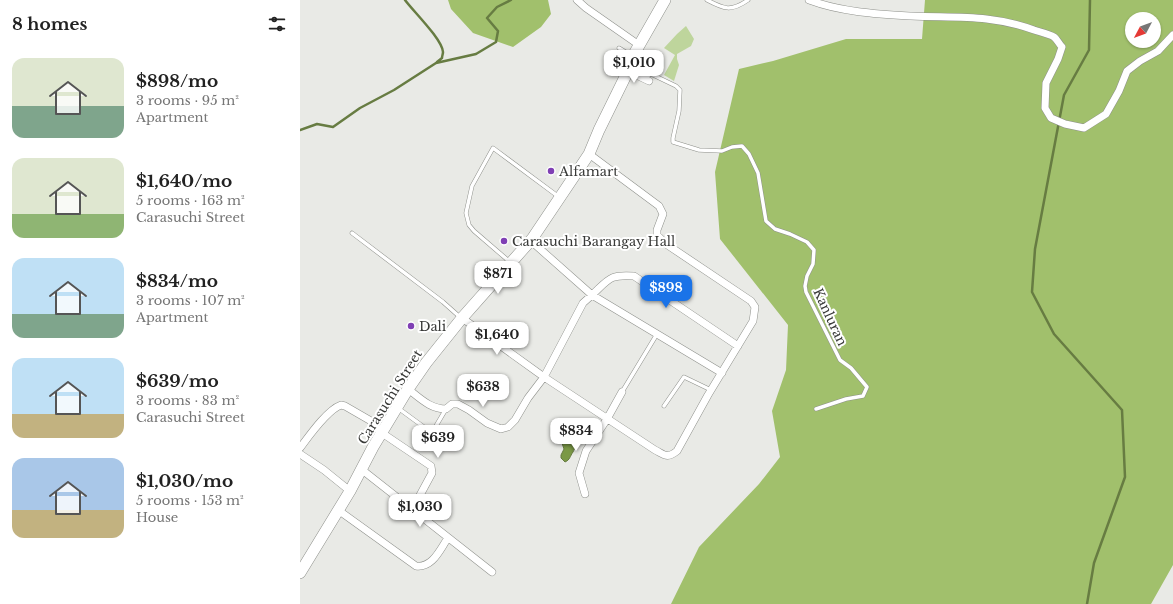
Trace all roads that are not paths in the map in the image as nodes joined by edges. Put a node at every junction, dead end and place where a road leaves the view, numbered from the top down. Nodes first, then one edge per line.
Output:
1 (577, 0) edge
2 (665, 0) edge
3 (707, 0) edge
4 (748, 0) edge
5 (809, 0) edge
6 (1173, 35) edge
7 (639, 45) junction
8 (619, 48) dead end
9 (633, 56) junction
10 (628, 71) junction
11 (647, 80) joint
12 (589, 154) junction
13 (560, 198) junction
14 (352, 233) dead end
15 (531, 241) junction
16 (511, 263) junction
17 (592, 295) junction
18 (462, 318) junction
19 (657, 334) junction
20 (738, 346) junction
21 (722, 373) junction
22 (544, 377) junction
23 (408, 389) junction
24 (711, 390) junction
25 (622, 392) joint
26 (664, 406) dead end
27 (397, 408) junction
28 (446, 409) junction
29 (816, 409) dead end
30 (607, 419) junction
31 (382, 433) junction
32 (300, 448) edge
33 (300, 454) edge
34 (361, 469) junction
35 (350, 491) junction
36 (585, 494) dead end
37 (338, 510) junction
38 (412, 510) junction
39 (448, 538) junction
40 (492, 572) dead end
41 (300, 573) edge

1 - 7 street
2 - 7 street, Carasuchi Street
3 - 4 lane
5 - 6 street
7 - 9 street, Carasuchi Street
8 - 9 lane
9 - 10 street, Carasuchi Street
10 - 11 street
10 - 12 street, Carasuchi Street
11 - 29 lane, Kanluran
12 - 13 street, Carasuchi Street
12 - 20 street
13 - 15 street, Carasuchi Street
13 - 16 lane
14 - 18 lane
15 - 16 street, Carasuchi Street
15 - 17 street
16 - 18 street, Carasuchi Street
17 - 19 street
17 - 20 street
17 - 22 street
18 - 22 street
18 - 23 street, Carasuchi Street
19 - 21 street
19 - 25 lane
20 - 21 street
21 - 24 street
22 - 28 street
22 - 30 street
23 - 27 street, Carasuchi Street
23 - 28 street
24 - 26 lane
24 - 30 street
25 - 30 street
27 - 28 lane
27 - 31 street, Carasuchi Street
30 - 36 street
31 - 32 street
31 - 34 street, Carasuchi Street
31 - 38 street
33 - 35 street
34 - 35 street, Carasuchi Street
34 - 38 street
35 - 37 street, Carasuchi Street
37 - 39 street
37 - 41 street, Carasuchi Street
38 - 39 street
39 - 40 street

